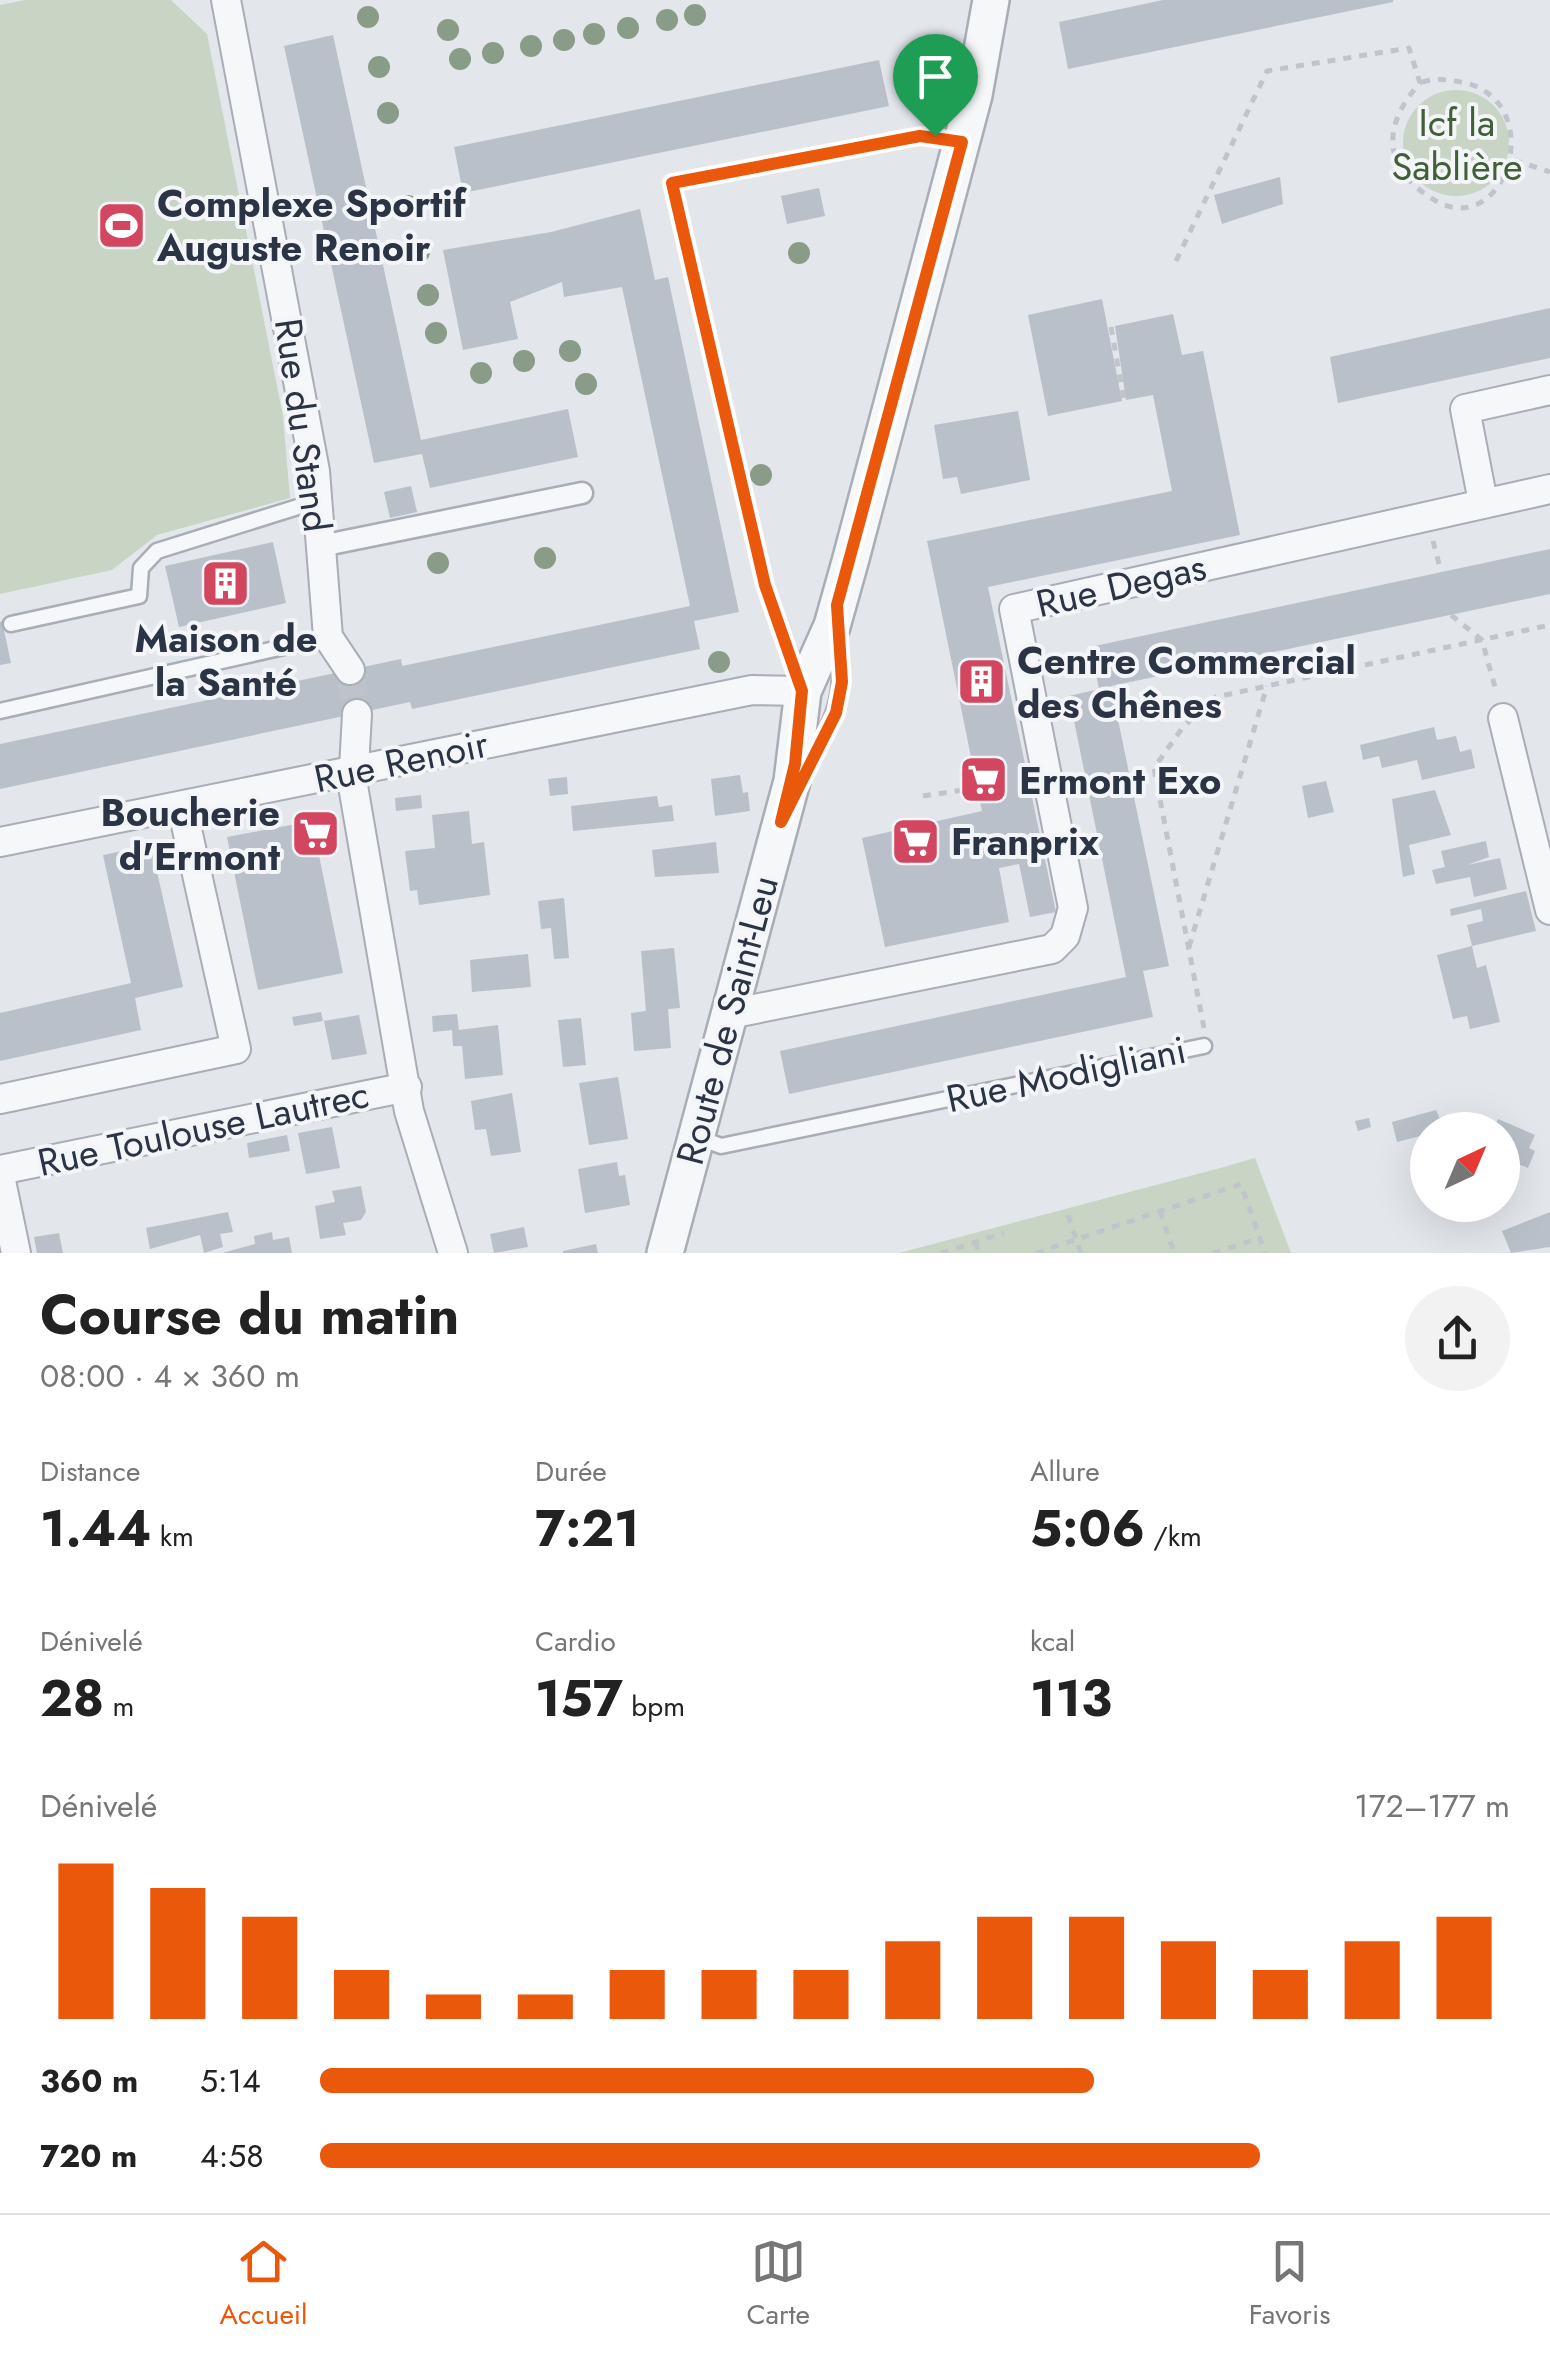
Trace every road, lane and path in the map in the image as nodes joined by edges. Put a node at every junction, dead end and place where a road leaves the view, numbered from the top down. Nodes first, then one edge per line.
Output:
1 (226, 0) edge
2 (991, 0) edge
3 (1012, 0) edge
4 (1420, 83) junction
5 (974, 94) junction
6 (962, 142) junction
7 (1514, 160) junction
8 (1550, 172) edge
9 (1176, 261) dead end
10 (1111, 327) dead end
11 (1550, 390) edge
12 (1124, 400) dead end
13 (1550, 489) edge
14 (582, 493) dead end
15 (318, 500) junction
16 (1483, 502) junction
17 (321, 546) junction
18 (837, 605) junction
19 (1452, 614) dead end
20 (11, 624) dead end
21 (1550, 625) edge
22 (328, 637) junction
23 (1482, 640) junction
24 (350, 670) tunnel mouth
25 (1267, 686) junction
26 (802, 691) junction
27 (0, 711) edge
28 (357, 714) tunnel mouth
29 (1502, 718) joint
30 (353, 770) junction
31 (977, 788) dead end
32 (923, 796) dead end
33 (182, 807) junction
34 (781, 822) junction
35 (0, 842) edge
36 (1550, 910) edge
37 (1189, 948) junction
38 (730, 1014) junction
39 (1204, 1046) joint
40 (406, 1086) junction
41 (0, 1100) edge
42 (696, 1137) junction
43 (0, 1173) edge
44 (1160, 1211) junction
45 (1068, 1215) dead end
46 (1004, 1233) dead end
47 (1260, 1238) junction
48 (1076, 1239) junction
49 (975, 1242) junction
50 (16, 1253) edge
51 (454, 1253) edge
52 (664, 1253) edge
53 (941, 1253) edge
54 (979, 1253) edge
55 (1036, 1253) edge
56 (1081, 1253) edge
57 (1174, 1253) edge
58 (1213, 1253) edge
59 (1266, 1253) edge

1 - 15 street, Rue du Stand
2 - 5 street, Route de Saint-Leu
3 - 5 street, Route de Saint-Leu
4 - 7 path
4 - 7 path
4 - 9 path
5 - 6 street, Route de Saint-Leu
6 - 18 street, Route de Saint-Leu
6 - 26 lane
7 - 8 path
10 - 12 path
11 - 16 street
13 - 16 street, Rue Degas
14 - 17 street
15 - 17 street, Rue du Stand
15 - 20 lane
16 - 38 street, Rue Degas
17 - 22 street, Rue du Stand
18 - 26 street, Route de Saint-Leu
18 - 34 lane
19 - 23 path
21 - 23 path, Rue Modigliani
22 - 24 street, Rue du Stand
22 - 27 lane
23 - 25 path, Rue Modigliani
23 - 29 path
25 - 37 path
25 - 37 path, Rue Modigliani
26 - 30 street, Rue Renoir
26 - 34 street, Route de Saint-Leu
28 - 30 street
29 - 36 street
30 - 33 street, Rue Renoir
30 - 40 street
31 - 32 path
33 - 35 street, Rue Renoir
33 - 41 street, Rue Toulouse Lautrec
34 - 38 street, Route de Saint-Leu
37 - 39 path, Rue Modigliani
38 - 42 street, Route de Saint-Leu
39 - 42 lane, Rue Modigliani
40 - 43 street, Rue Toulouse Lautrec
40 - 51 street
42 - 52 street, Route de Saint-Leu
43 - 50 street, Rue Toulouse Lautrec
44 - 47 path
44 - 48 path
44 - 57 path
45 - 48 path
46 - 49 path
47 - 58 path
47 - 59 path
48 - 55 path
48 - 56 path
49 - 53 path
49 - 54 path

